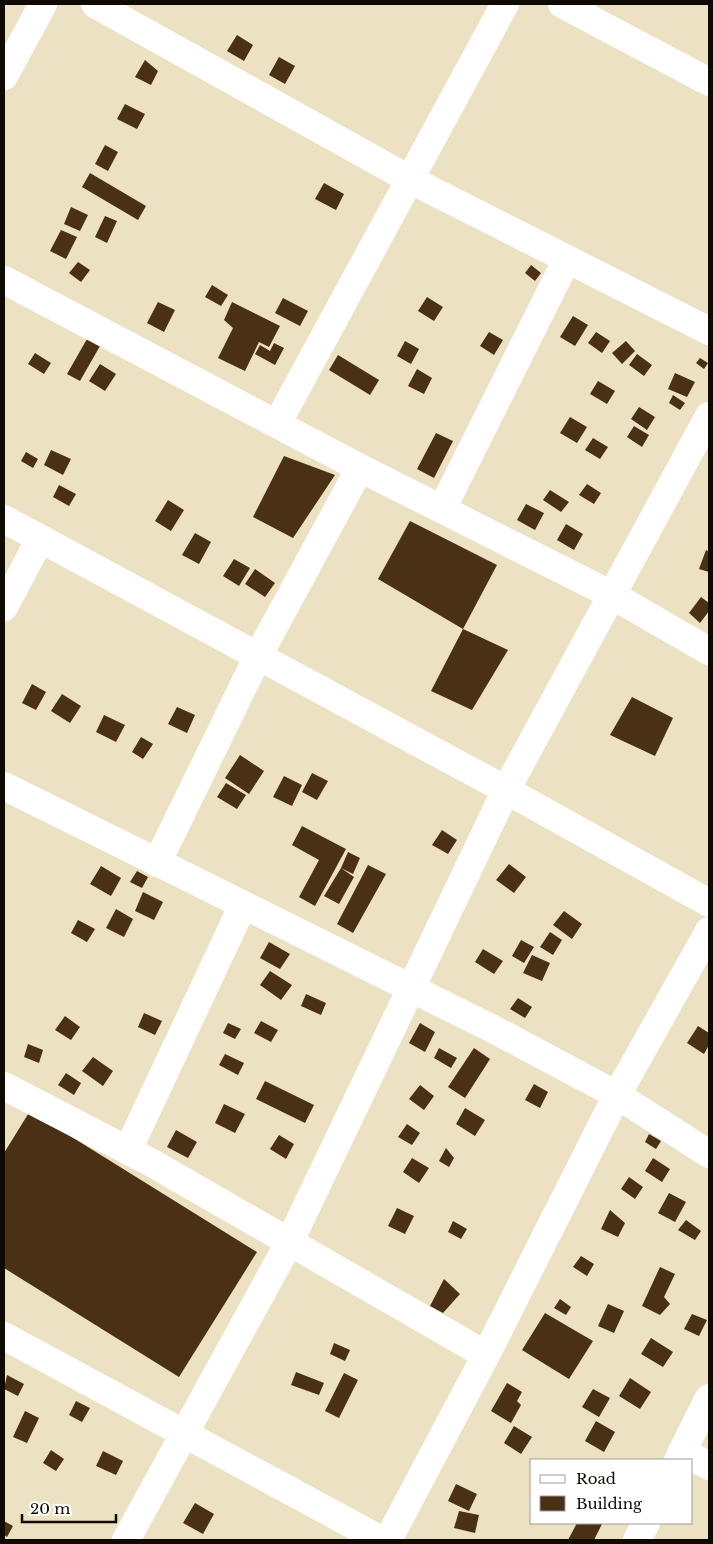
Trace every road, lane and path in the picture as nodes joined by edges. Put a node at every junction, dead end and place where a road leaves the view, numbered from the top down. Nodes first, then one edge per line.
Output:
1 (43, 4) edge
2 (95, 4) edge
3 (505, 4) edge
4 (562, 4) edge
5 (4, 76) edge
6 (709, 82) edge
7 (409, 179) junction
8 (567, 259) junction
9 (4, 280) edge
10 (709, 331) edge
11 (709, 416) edge
12 (277, 424) junction
13 (360, 468) junction
14 (442, 509) junction
15 (4, 519) edge
16 (40, 539) junction
17 (610, 594) junction
18 (4, 607) edge
19 (709, 651) edge
20 (258, 656) junction
21 (4, 786) edge
22 (506, 790) junction
23 (157, 862) junction
24 (709, 903) edge
25 (243, 905) junction
26 (709, 931) edge
27 (412, 990) junction
28 (4, 1086) edge
29 (617, 1095) junction
30 (128, 1150) junction
31 (709, 1154) edge
32 (290, 1241) junction
33 (4, 1336) edge
34 (486, 1355) junction
35 (709, 1398) edge
36 (185, 1434) junction
37 (680, 1456) edge
38 (693, 1460) edge
39 (709, 1466) edge
40 (645, 1524) edge
41 (126, 1540) edge
42 (381, 1540) edge
43 (388, 1540) edge
44 (637, 1540) edge

1 - 5 street
2 - 7 street
3 - 7 street
4 - 6 street
7 - 8 street
7 - 12 street
8 - 10 street
8 - 14 street
9 - 12 street
11 - 17 street
12 - 13 street
13 - 14 street
13 - 20 street
14 - 17 street
15 - 16 street
16 - 18 street
16 - 20 street
17 - 19 street
17 - 22 street
20 - 22 street
20 - 23 street
21 - 23 street
22 - 24 street
22 - 27 street
23 - 25 street
25 - 27 street
25 - 30 street
26 - 29 street
27 - 29 street
27 - 32 street
28 - 30 street
29 - 31 street
29 - 34 street
30 - 32 street
32 - 34 street
32 - 36 street
33 - 36 street
34 - 43 street
35 - 37 street
36 - 41 street
36 - 42 street
38 - 39 street
40 - 44 street

